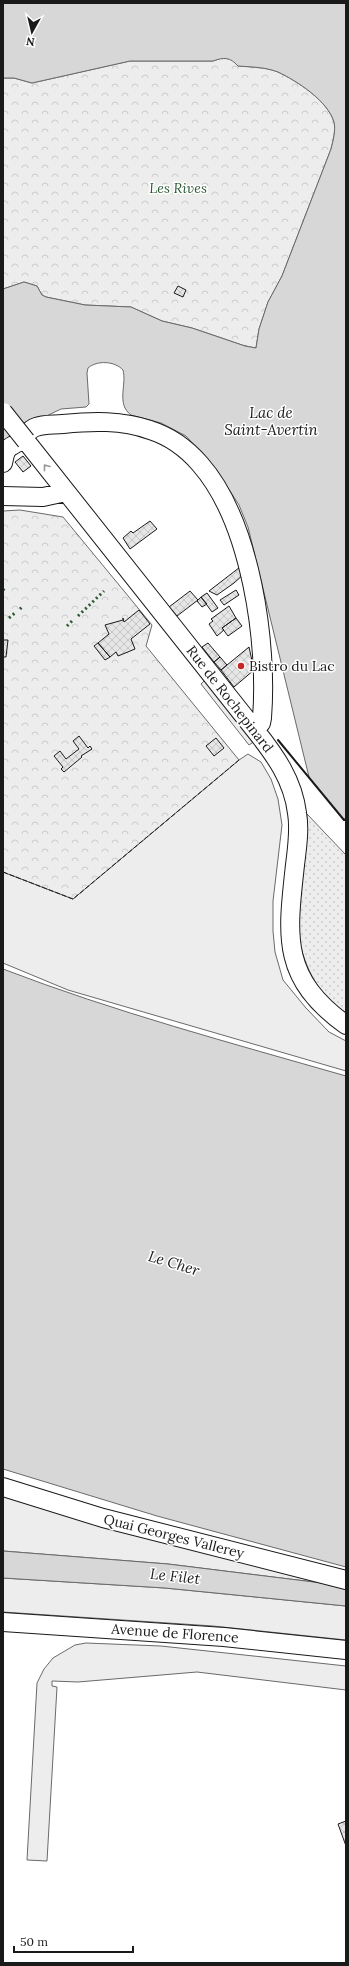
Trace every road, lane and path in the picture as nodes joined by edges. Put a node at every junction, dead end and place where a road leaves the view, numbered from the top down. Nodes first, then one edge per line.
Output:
1 (3, 412) edge
2 (3, 463) edge
3 (66, 492) junction
4 (3, 496) edge
5 (255, 730) junction
6 (346, 1024) edge
7 (3, 1487) edge
8 (346, 1580) edge
9 (3, 1622) edge
10 (346, 1650) edge

3 -> 1 street, Rue de Rochepinard, bridge
2 - 5 street
3 - 4 street
3 - 5 street, Rue de Rochepinard
5 - 6 street, Rue de Rochepinard
7 - 8 street, Quai Georges Vallerey
9 - 10 street, Avenue de Florence

